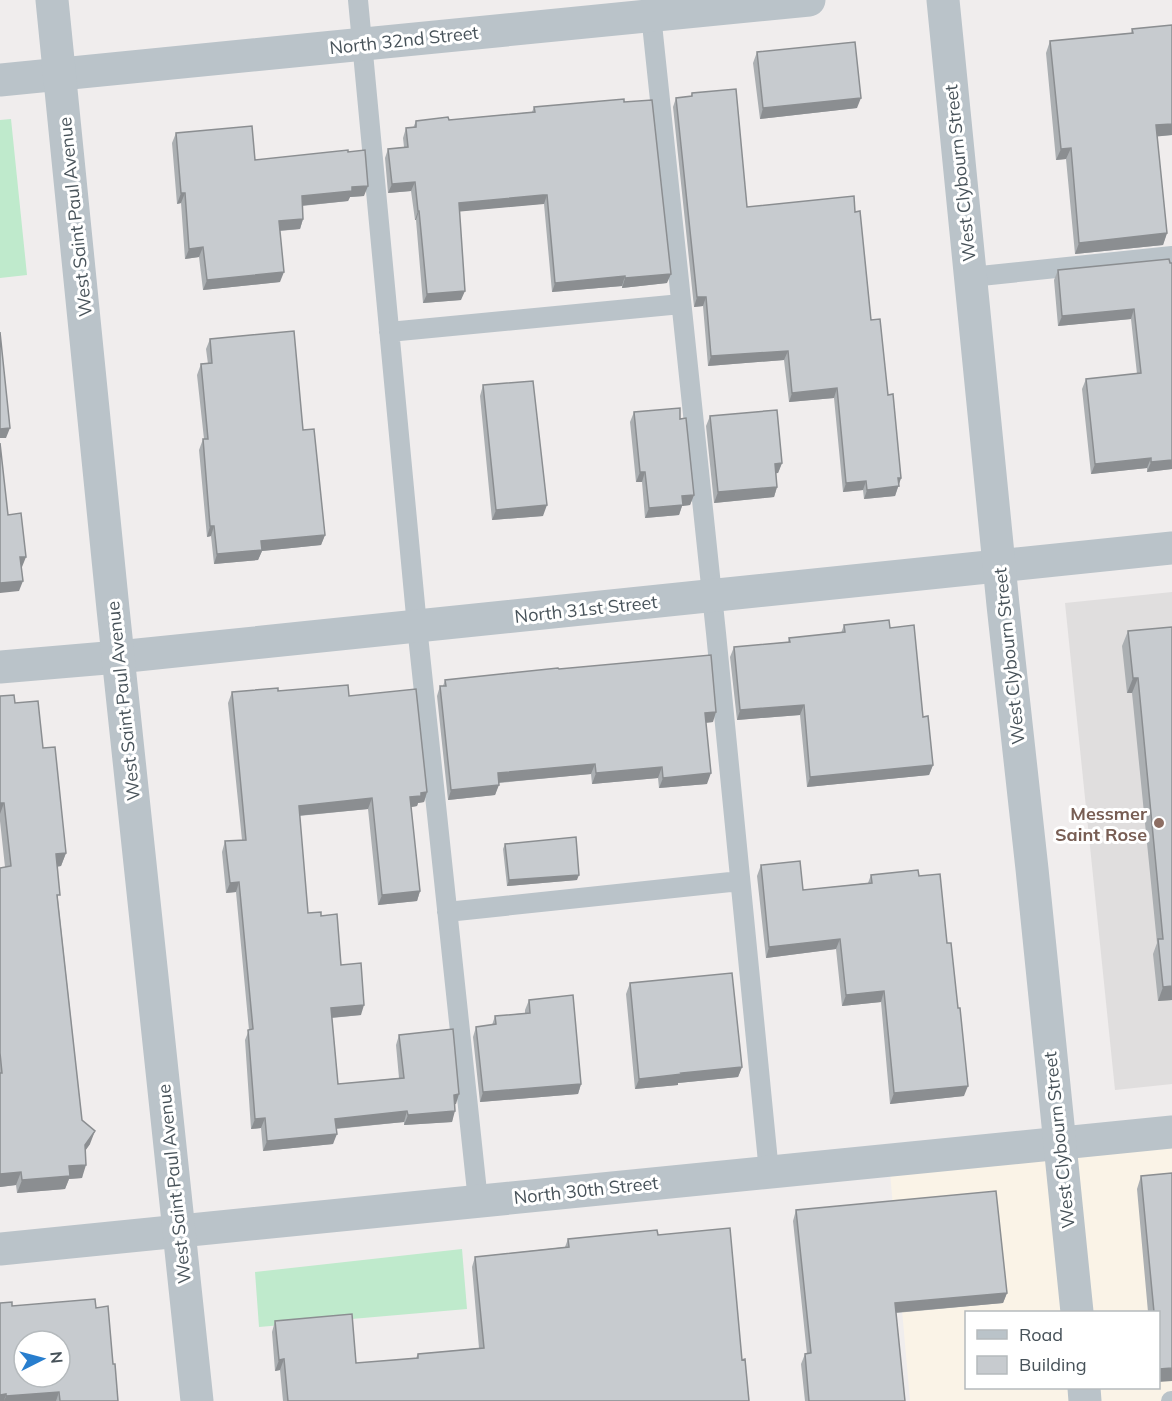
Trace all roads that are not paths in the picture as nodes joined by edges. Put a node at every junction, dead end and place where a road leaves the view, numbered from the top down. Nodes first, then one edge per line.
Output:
1 (52, 0) edge
2 (358, 0) edge
3 (808, 0) edge
4 (943, 0) edge
5 (650, 8) edge
6 (362, 44) junction
7 (60, 74) junction
8 (0, 80) edge
9 (1172, 256) edge
10 (971, 277) junction
11 (681, 304) junction
12 (389, 332) junction
13 (1172, 548) edge
14 (999, 566) junction
15 (712, 596) junction
16 (417, 626) junction
17 (118, 657) junction
18 (0, 667) edge
19 (740, 881) junction
20 (447, 912) junction
21 (1172, 1132) edge
22 (1059, 1144) junction
23 (769, 1172) junction
24 (477, 1201) junction
25 (179, 1231) junction
26 (0, 1249) edge
27 (1077, 1311) edge
28 (197, 1401) edge

1 - 7 street, West Saint Paul Avenue
2 - 6 lane
3 - 5 street, North 32nd Street
4 - 10 street, West Clybourn Street
5 - 6 street, North 32nd Street
5 - 11 lane
6 - 7 street, North 32nd Street
6 - 12 lane
7 - 8 street, North 32nd Street
7 - 17 street, West Saint Paul Avenue
9 - 10 lane
10 - 14 street, West Clybourn Street
11 - 12 lane
11 - 15 lane
12 - 16 lane
13 - 14 street, North 31st Street
14 - 15 street, North 31st Street
14 - 22 street, West Clybourn Street
15 - 16 street, North 31st Street
15 - 19 lane
16 - 17 street, North 31st Street
16 - 20 lane
17 - 18 street, North 31st Street
17 - 25 street, West Saint Paul Avenue
19 - 20 lane
19 - 23 lane
20 - 24 lane
21 - 22 street, North 30th Street
22 - 23 street, North 30th Street
22 - 27 street, West Clybourn Street
23 - 24 street, North 30th Street
24 - 25 street, North 30th Street
25 - 26 street, North 30th Street
25 - 28 street, West Saint Paul Avenue

